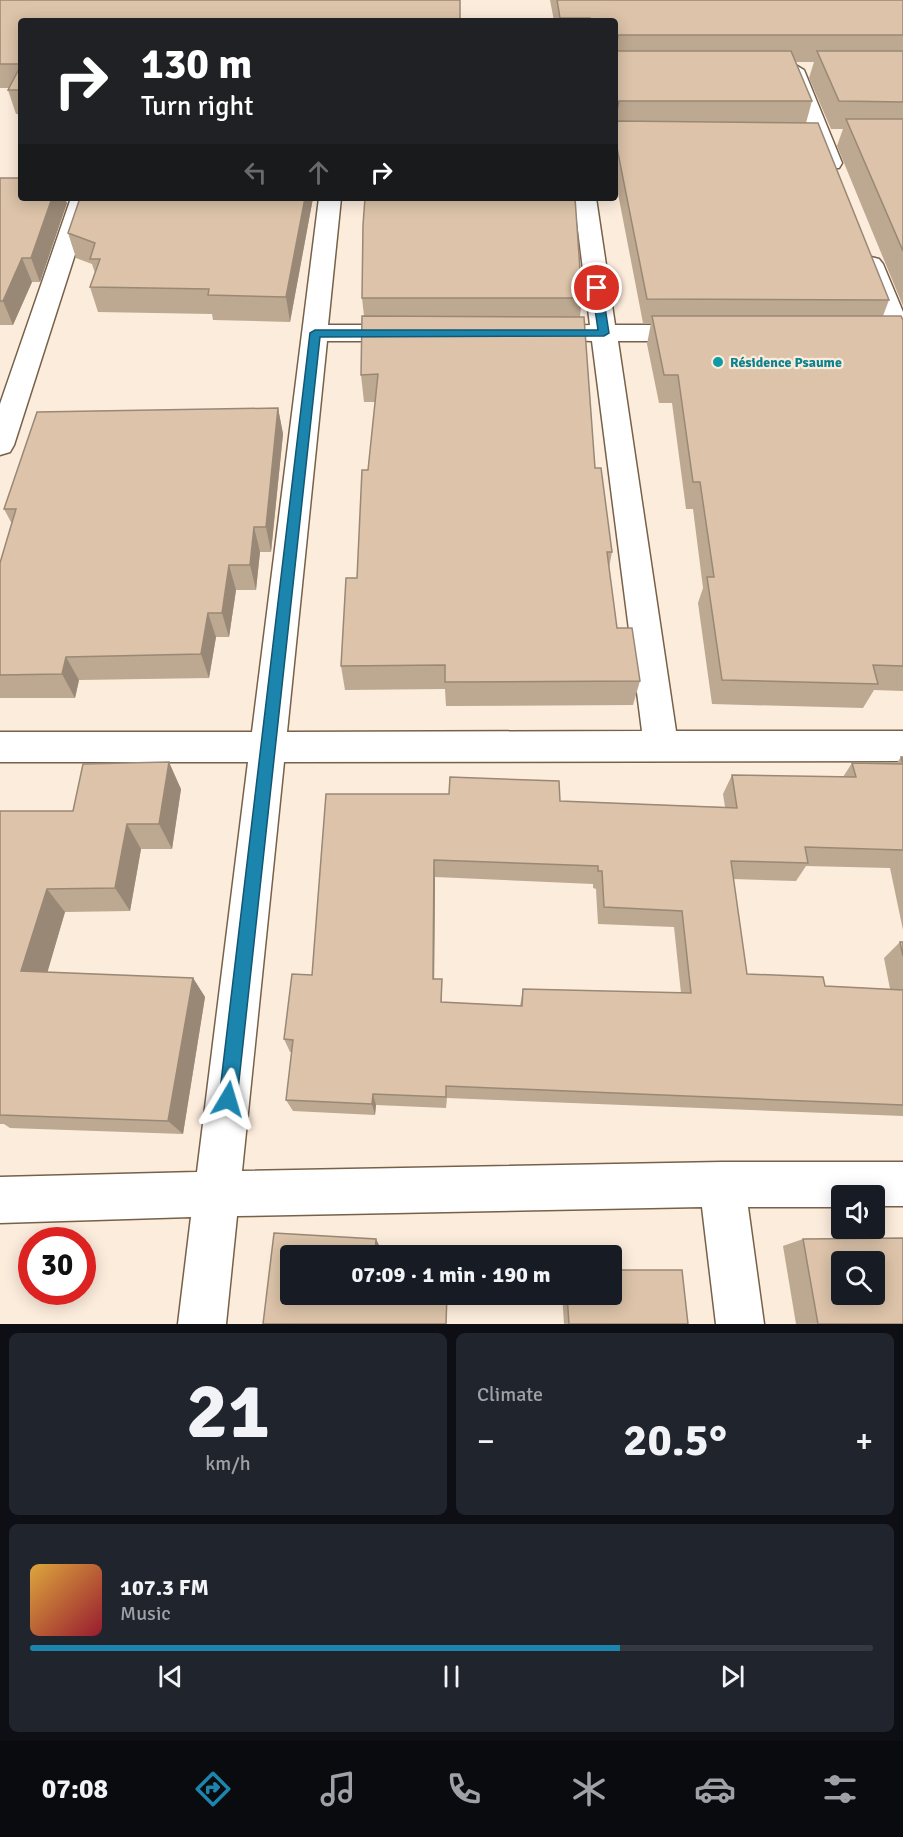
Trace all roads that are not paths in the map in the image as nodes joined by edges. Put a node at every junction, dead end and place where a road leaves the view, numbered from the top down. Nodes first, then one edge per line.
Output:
1 (770, 70) edge
2 (798, 138) edge
3 (820, 138) junction
4 (844, 138) dead end
5 (837, 180) edge
6 (81, 201) edge
7 (330, 201) edge
8 (585, 201) edge
9 (863, 243) edge
10 (876, 275) junction
11 (903, 275) edge
12 (315, 333) junction
13 (431, 333) edge
14 (511, 333) edge
15 (604, 333) junction
16 (722, 333) edge
17 (893, 337) edge
18 (0, 445) edge
19 (269, 746) junction
20 (661, 746) junction
21 (903, 746) edge
22 (0, 747) edge
23 (722, 1184) junction
24 (903, 1184) edge
25 (217, 1193) junction
26 (0, 1200) edge
27 (202, 1324) edge
28 (740, 1324) edge

1 - 3 street
2 - 3 street
3 - 4 street
3 - 5 street
6 - 18 street
7 - 12 street
8 - 15 street
9 - 10 street
10 - 11 street
10 - 17 street
12 - 13 street
12 - 19 street
14 - 15 street
15 - 16 street
15 - 20 street
19 - 20 street
19 - 22 street
19 - 25 street
20 - 21 street
23 - 24 street
23 - 25 street
23 - 28 street
25 - 26 street
25 - 27 street

